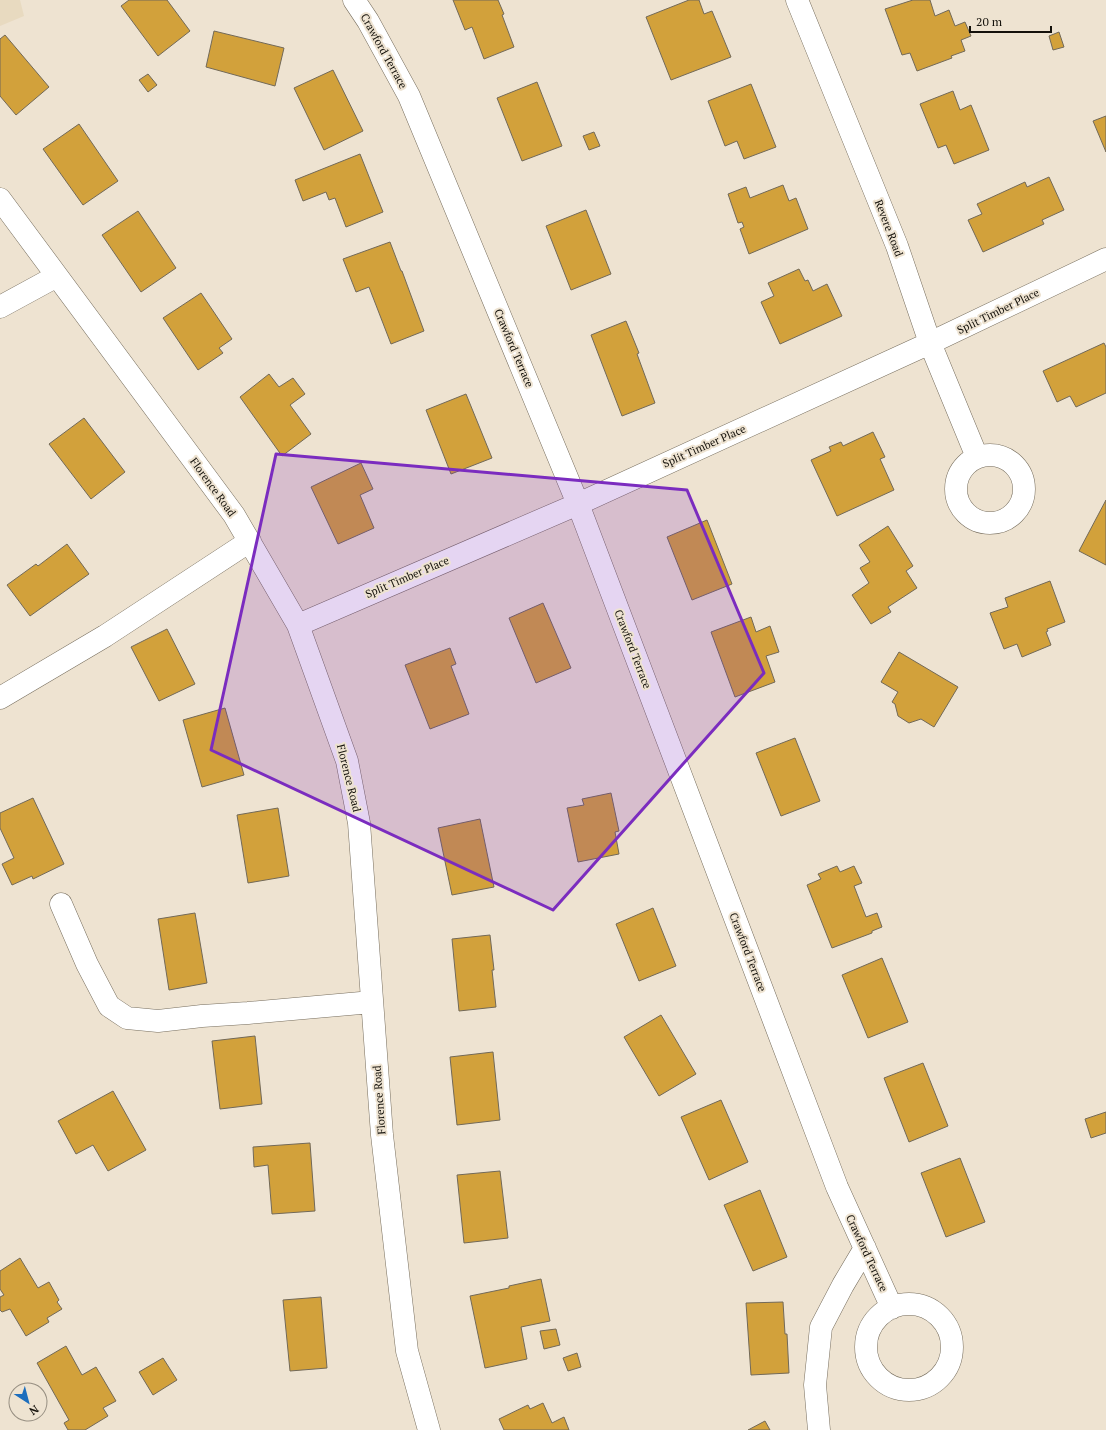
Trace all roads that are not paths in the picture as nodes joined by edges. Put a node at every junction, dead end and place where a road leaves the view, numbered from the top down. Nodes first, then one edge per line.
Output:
1 (354, 0) edge
2 (797, 0) edge
3 (0, 199) edge
4 (1106, 259) edge
5 (57, 276) junction
6 (0, 307) edge
7 (930, 343) junction
8 (977, 457) dead end
9 (578, 504) junction
10 (250, 541) junction
11 (298, 625) junction
12 (0, 698) edge
13 (61, 904) dead end
14 (372, 1002) junction
15 (865, 1248) junction
16 (892, 1308) dead end
17 (429, 1430) edge
18 (819, 1430) edge

1 - 9 street, Crawford Terrace
2 - 7 street, Revere Road
3 - 5 street, Florence Road
4 - 7 street, Split Timber Place
5 - 6 street
5 - 10 street, Florence Road
7 - 8 street, Revere Road
7 - 9 street, Split Timber Place
9 - 11 street, Split Timber Place
9 - 15 street, Crawford Terrace
10 - 11 street, Florence Road
10 - 12 street
11 - 14 street, Florence Road
13 - 14 street
14 - 17 street, Florence Road
15 - 16 street, Crawford Terrace
15 - 18 street

